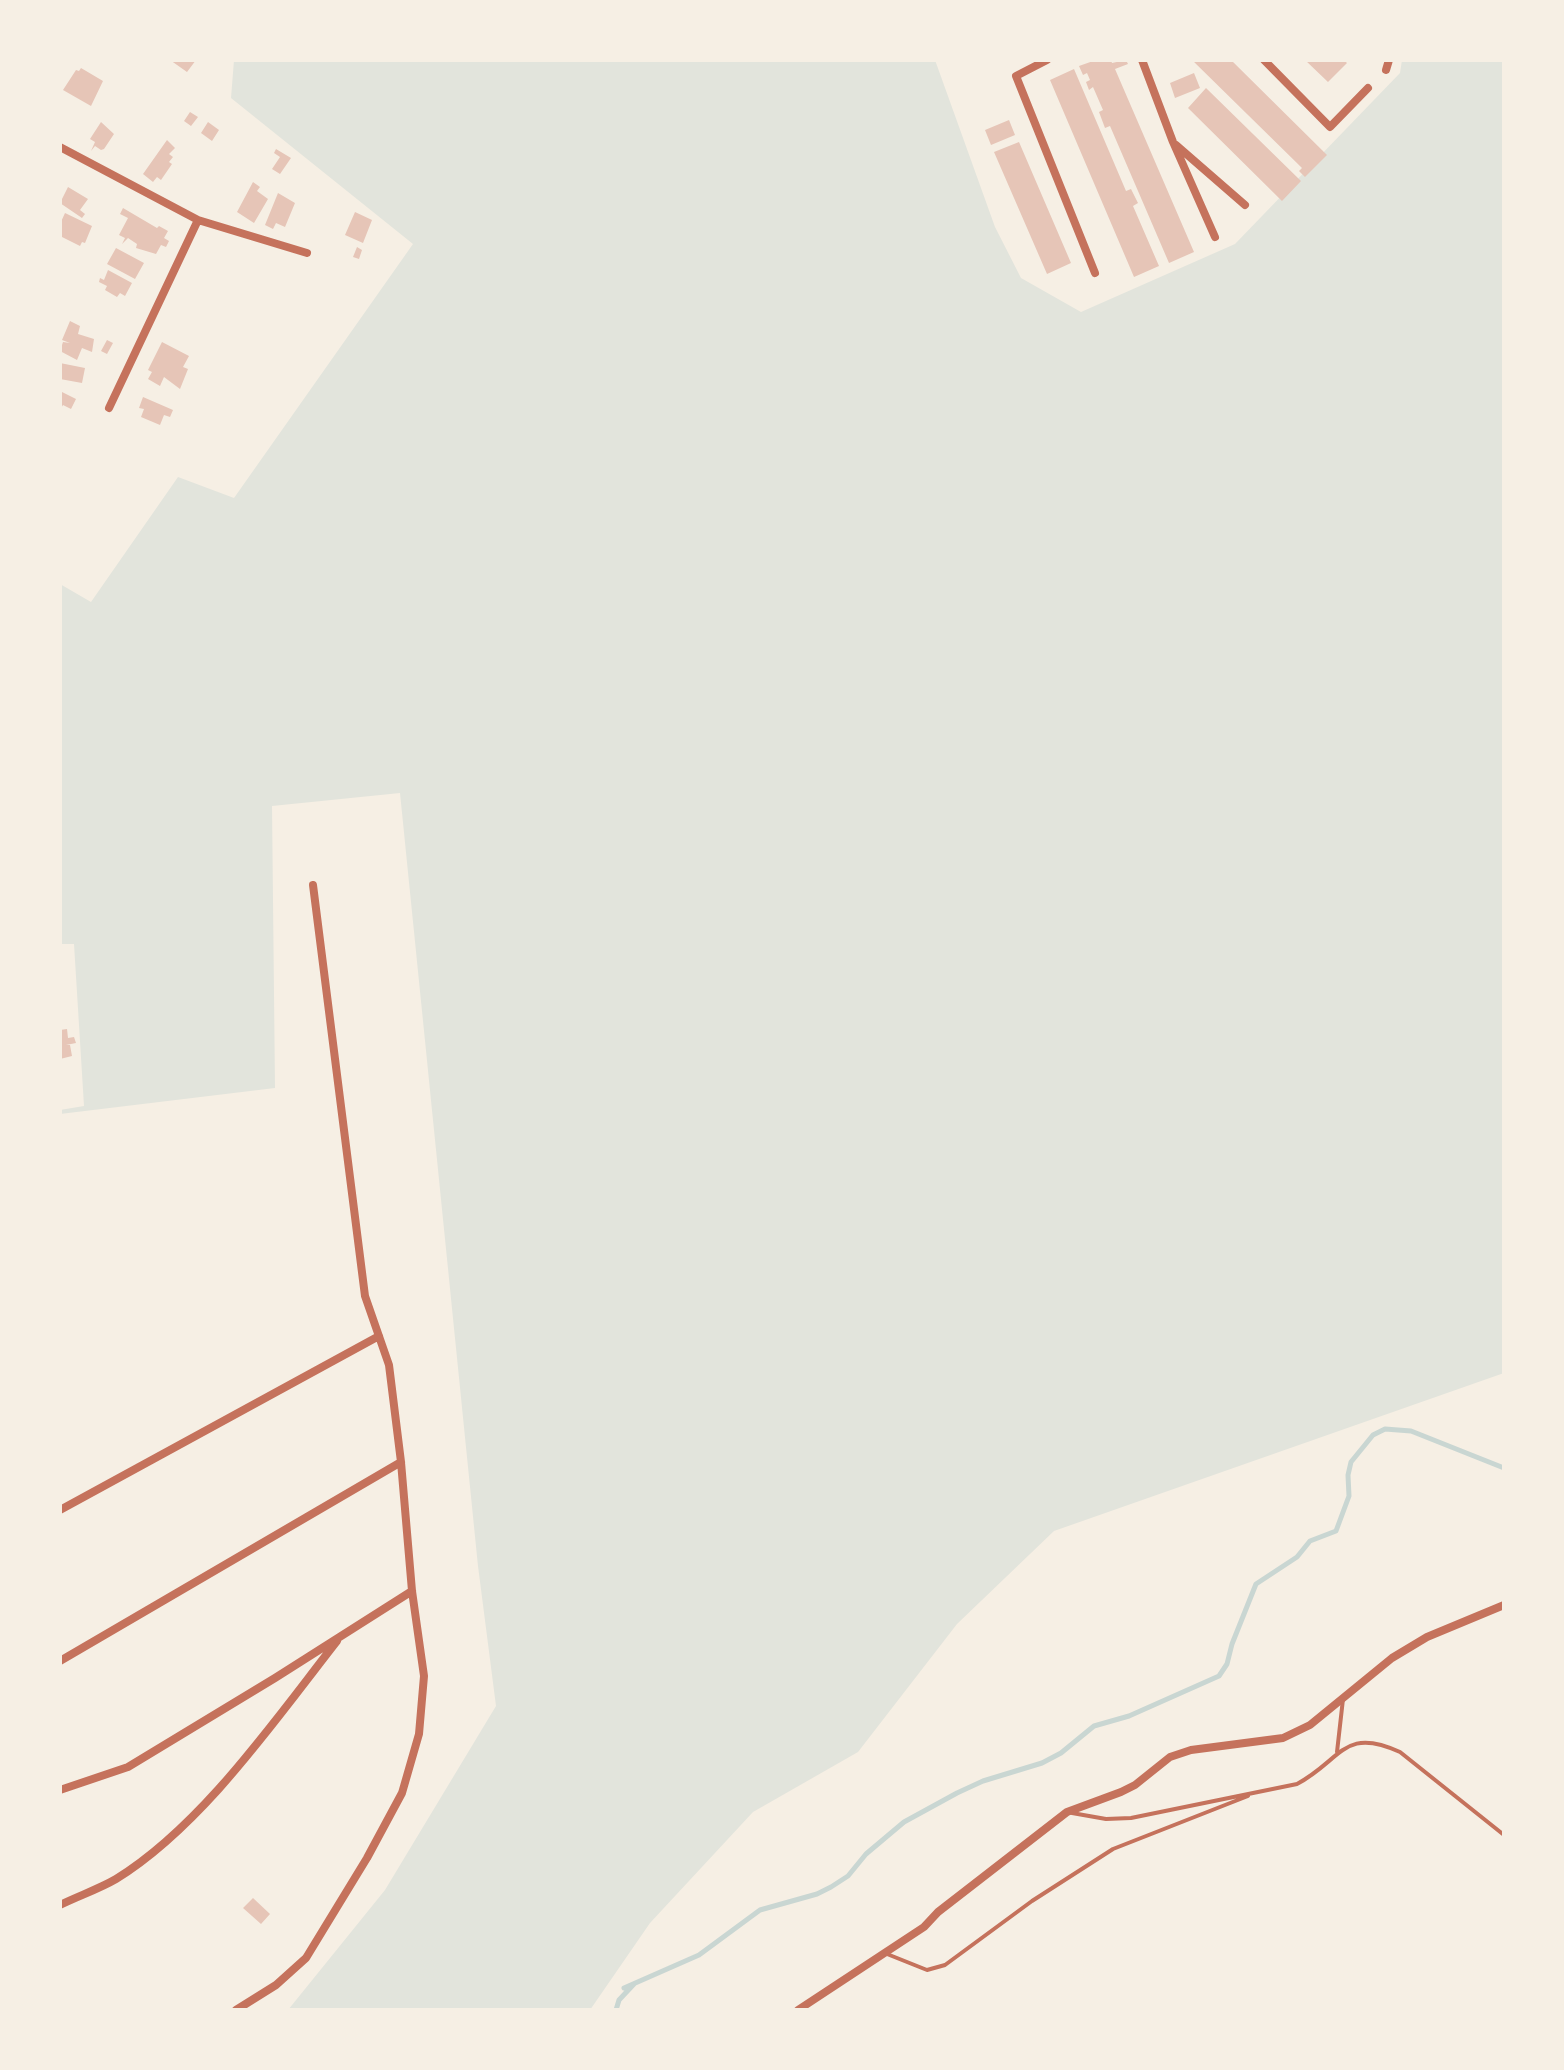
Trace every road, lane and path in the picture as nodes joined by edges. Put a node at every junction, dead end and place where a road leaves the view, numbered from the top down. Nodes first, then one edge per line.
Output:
1 (1047, 60) edge
2 (1142, 60) edge
3 (1264, 60) edge
4 (1389, 60) edge
5 (1386, 70) dead end
6 (1368, 88) dead end
7 (1173, 142) junction
8 (61, 150) edge
9 (1245, 205) dead end
10 (198, 220) junction
11 (1215, 237) dead end
12 (307, 253) dead end
13 (1095, 273) dead end
14 (109, 408) dead end
15 (313, 885) dead end
16 (379, 1336) junction
17 (401, 1462) junction
18 (60, 1510) edge
19 (412, 1591) junction
20 (1504, 1605) edge
21 (342, 1634) junction
22 (60, 1661) edge
23 (1343, 1699) junction
24 (1337, 1752) junction
25 (60, 1790) edge
26 (1256, 1793) junction
27 (1067, 1812) junction
28 (1504, 1835) edge
29 (60, 1905) edge
30 (885, 1954) junction
31 (236, 2010) edge
32 (798, 2010) edge

1 - 13 street
2 - 7 street
3 - 6 street
4 - 5 street
7 - 9 street
7 - 11 street
8 - 10 street
10 - 12 street
10 - 14 street
15 - 16 street
16 - 17 street
16 - 18 street
17 - 19 street
17 - 22 street
19 - 21 street
19 - 31 street
20 - 23 street
21 - 25 street
21 - 29 street
23 - 24 lane
23 - 27 street
24 - 26 lane
24 - 28 lane
26 - 27 lane
26 - 30 lane
27 - 30 street
30 - 32 street

